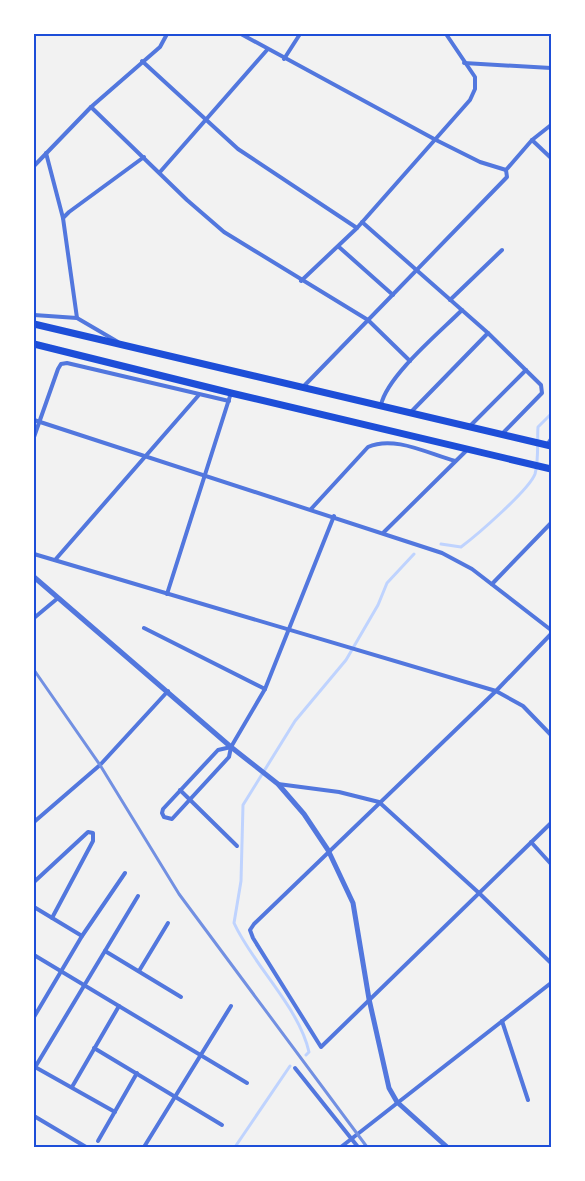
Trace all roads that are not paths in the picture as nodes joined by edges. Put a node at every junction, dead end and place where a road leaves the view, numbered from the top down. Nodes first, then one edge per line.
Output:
1 (168, 34) edge
2 (241, 34) edge
3 (300, 34) edge
4 (446, 34) edge
5 (247, 36) edge
6 (267, 50) junction
7 (284, 59) junction
8 (142, 61) junction
9 (464, 63) junction
10 (551, 68) edge
11 (91, 107) junction
12 (207, 119) junction
13 (551, 125) edge
14 (436, 140) junction
15 (532, 140) junction
16 (46, 153) junction
17 (144, 157) junction
18 (551, 158) edge
19 (34, 166) edge
20 (506, 170) junction
21 (160, 172) junction
22 (63, 218) junction
23 (362, 222) junction
24 (357, 228) junction
25 (339, 246) junction
26 (502, 250) dead end
27 (418, 270) junction
28 (301, 281) junction
29 (393, 295) junction
30 (450, 300) junction
31 (462, 310) junction
32 (34, 315) edge
33 (77, 318) junction
34 (368, 320) junction
35 (34, 324) edge
36 (488, 333) junction
37 (34, 344) edge
38 (120, 344) junction
39 (410, 361) junction
40 (526, 370) junction
41 (303, 387) junction
42 (231, 393) junction
43 (198, 396) junction
44 (229, 401) junction
45 (381, 405) junction
46 (410, 412) junction
47 (34, 420) edge
48 (39, 422) junction
49 (470, 426) junction
50 (501, 435) junction
51 (34, 437) edge
52 (548, 444) edge
53 (468, 448) junction
54 (147, 456) junction
55 (455, 461) junction
56 (551, 469) edge
57 (205, 475) junction
58 (311, 509) junction
59 (334, 516) junction
60 (551, 523) edge
61 (384, 532) junction
62 (34, 554) edge
63 (55, 560) junction
64 (34, 577) edge
65 (492, 584) junction
66 (167, 594) junction
67 (58, 598) junction
68 (34, 618) edge
69 (144, 628) dead end
70 (551, 630) edge
71 (288, 631) junction
72 (551, 634) edge
73 (265, 689) junction
74 (168, 691) junction
75 (496, 691) junction
76 (551, 735) edge
77 (231, 747) junction
78 (276, 782) junction
79 (180, 790) junction
80 (190, 800) junction
81 (379, 802) junction
82 (34, 822) edge
83 (551, 823) edge
84 (531, 842) junction
85 (237, 846) dead end
86 (328, 850) junction
87 (551, 864) edge
88 (125, 874) dead end
89 (34, 882) edge
90 (479, 893) junction
91 (138, 896) dead end
92 (34, 907) edge
93 (52, 918) junction
94 (168, 923) dead end
95 (82, 936) junction
96 (105, 951) junction
97 (34, 955) edge
98 (551, 963) edge
99 (61, 971) junction
100 (139, 972) junction
101 (551, 983) edge
102 (84, 985) junction
103 (181, 997) dead end
104 (369, 998) junction
105 (119, 1006) junction
106 (231, 1006) dead end
107 (34, 1017) edge
108 (502, 1021) junction
109 (94, 1048) junction
110 (201, 1054) junction
111 (35, 1068) edge
112 (295, 1068) dead end
113 (137, 1074) junction
114 (247, 1083) dead end
115 (72, 1087) junction
116 (175, 1096) junction
117 (528, 1100) dead end
118 (397, 1102) junction
119 (115, 1112) junction
120 (34, 1116) edge
121 (222, 1125) dead end
122 (352, 1139) junction
123 (98, 1141) dead end
124 (86, 1147) edge
125 (144, 1147) edge
126 (341, 1147) edge
127 (358, 1147) edge
128 (447, 1147) edge

1 - 8 street
2 - 5 street
3 - 7 street
4 - 9 street
5 - 6 street
6 - 7 street
6 - 12 street
7 - 14 street
8 - 11 street
8 - 12 street
9 - 10 street
9 - 14 street
11 - 16 street
11 - 17 street
12 - 21 street
12 - 24 street
13 - 15 street
14 - 20 street
14 - 23 street
15 - 18 street
15 - 20 street
16 - 19 street
16 - 22 street
17 - 21 street
17 - 22 street
20 - 27 street
21 - 28 street
22 - 33 street
23 - 24 street
23 - 27 street
24 - 25 street
25 - 28 street
25 - 29 street
26 - 30 street
27 - 29 street
27 - 30 street
28 - 34 street
29 - 34 street
30 - 31 street
31 - 36 street
31 - 39 street
32 - 33 street
33 - 38 street
34 - 39 street
34 - 41 street
35 - 38 highway
36 - 40 street
36 - 46 street
37 - 42 highway
38 - 41 highway
39 - 45 street
40 - 49 street
40 - 50 street
41 - 45 highway
42 - 44 street
42 - 53 highway
43 - 44 street
43 - 48 street
43 - 54 street
44 - 57 street
45 - 46 highway
46 - 49 highway
47 - 48 street
48 - 51 street
48 - 54 street
49 - 50 highway
50 - 52 highway
53 - 55 street
53 - 56 highway
54 - 57 street
54 - 63 street
55 - 58 street
55 - 61 street
57 - 58 street
57 - 66 street
58 - 59 street
59 - 61 street
59 - 71 street
60 - 65 street
61 - 65 street
62 - 63 street
63 - 66 street
64 - 67 street
65 - 70 street
66 - 71 street
67 - 68 street
67 - 74 street
69 - 73 street
71 - 73 street
71 - 75 street
72 - 75 street
73 - 77 street
74 - 77 street
74 - 82 street
75 - 76 street
75 - 81 street
77 - 78 street
77 - 79 street
77 - 80 street
78 - 81 street
78 - 86 street
79 - 80 street
79 - 80 street
80 - 85 street
81 - 86 street
81 - 90 street
83 - 84 street
84 - 87 street
84 - 90 street
86 - 104 street
86 - 104 street
88 - 95 street
89 - 93 street
90 - 98 street
90 - 104 street
91 - 96 street
92 - 93 street
93 - 95 street
94 - 100 street
95 - 99 street
96 - 100 street
96 - 102 street
97 - 99 street
99 - 102 street
99 - 107 street
100 - 103 street
101 - 108 street
102 - 105 street
102 - 111 street
104 - 118 street
105 - 109 street
105 - 110 street
106 - 110 street
108 - 117 street
108 - 118 street
109 - 113 street
109 - 115 street
110 - 114 street
110 - 116 street
111 - 115 street
112 - 122 street
113 - 116 street
113 - 119 street
115 - 119 street
116 - 121 street
116 - 125 street
118 - 122 street
118 - 128 street
119 - 123 street
120 - 124 street
122 - 126 street
122 - 127 street

